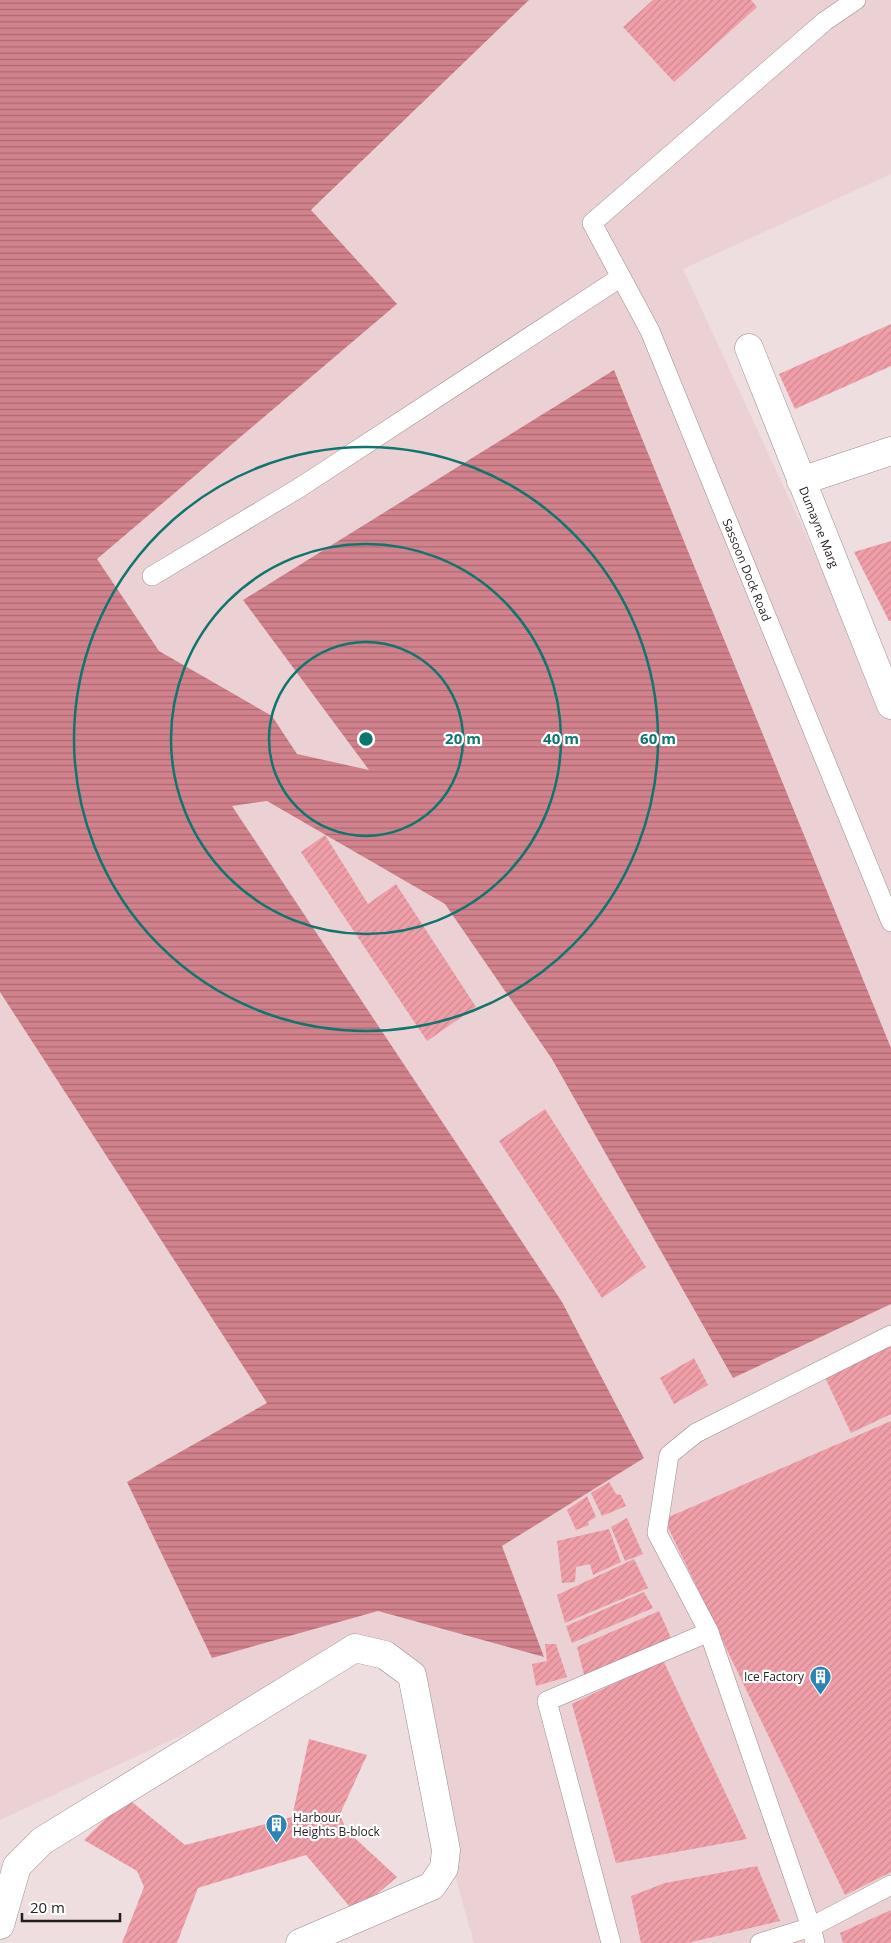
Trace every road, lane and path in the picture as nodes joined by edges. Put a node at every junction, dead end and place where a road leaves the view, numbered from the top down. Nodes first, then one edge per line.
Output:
1 (856, 0) edge
2 (621, 277) junction
3 (748, 348) dead end
4 (891, 451) edge
5 (801, 482) junction
6 (152, 576) dead end
7 (891, 702) edge
8 (891, 922) edge
9 (891, 1335) edge
10 (709, 1632) junction
11 (891, 1885) edge
12 (0, 1925) edge
13 (813, 1935) edge
14 (300, 1943) edge
15 (611, 1943) edge
16 (760, 1943) edge

1 - 2 lane, Sassoon Dock Road
2 - 6 lane
2 - 8 lane, Sassoon Dock Road
3 - 5 street, Dumayne Marg
4 - 5 street
5 - 7 street, Dumayne Marg
9 - 10 lane
10 - 13 lane
10 - 15 lane
11 - 13 lane
12 - 14 street
13 - 16 lane

